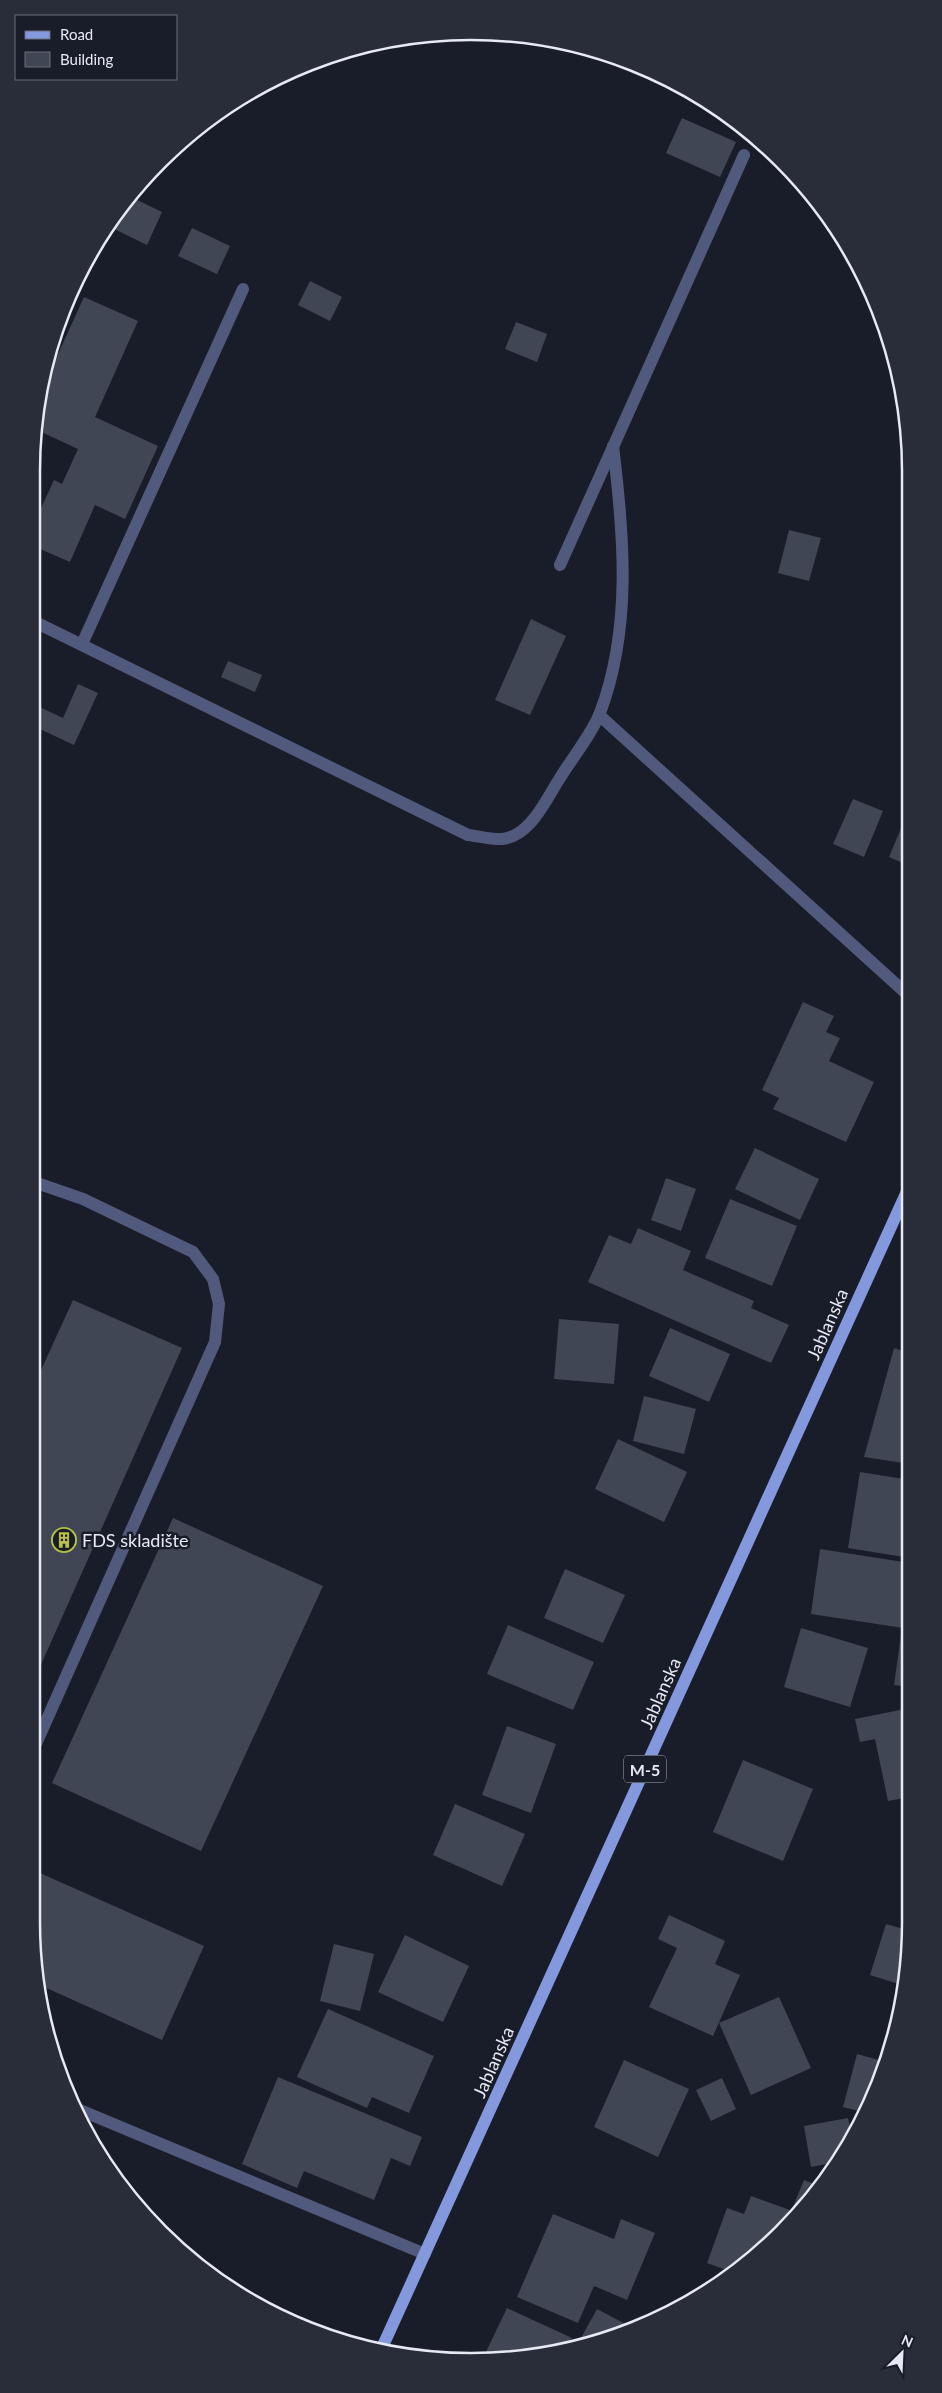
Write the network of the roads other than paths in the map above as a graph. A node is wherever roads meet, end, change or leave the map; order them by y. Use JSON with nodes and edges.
{"nodes":[{"id":1,"x":744,"y":155,"type":"dead end"},
{"id":2,"x":243,"y":289,"type":"dead end"},
{"id":3,"x":613,"y":446,"type":"junction"},
{"id":4,"x":560,"y":565,"type":"dead end"},
{"id":5,"x":40,"y":624,"type":"edge"},
{"id":6,"x":82,"y":644,"type":"junction"},
{"id":7,"x":599,"y":715,"type":"junction"},
{"id":8,"x":902,"y":990,"type":"edge"},
{"id":9,"x":40,"y":1184,"type":"edge"},
{"id":10,"x":902,"y":1202,"type":"edge"},
{"id":11,"x":40,"y":1735,"type":"edge"},
{"id":12,"x":83,"y":2111,"type":"edge"},
{"id":13,"x":425,"y":2254,"type":"junction"},
{"id":14,"x":384,"y":2344,"type":"edge"}],
"edges":[{"from":1,"to":3,"type":"lane"},
{"from":2,"to":6,"type":"lane"},
{"from":3,"to":4,"type":"lane"},
{"from":3,"to":7,"type":"lane"},
{"from":5,"to":6,"type":"lane"},
{"from":6,"to":7,"type":"lane"},
{"from":7,"to":8,"type":"lane"},
{"from":9,"to":11,"type":"lane"},
{"from":10,"to":13,"type":"main road","name":"Jablanska","number":"M-5"},
{"from":12,"to":13,"type":"lane"},
{"from":13,"to":14,"type":"main road","name":"Jablanska","number":"M-5"}]}
